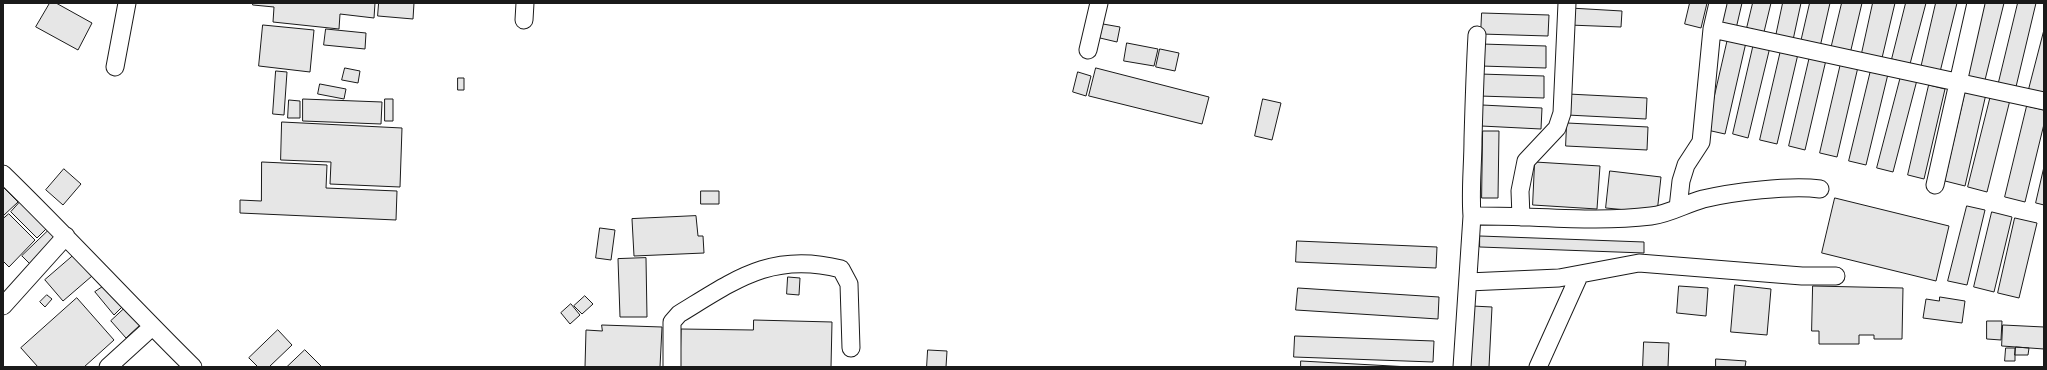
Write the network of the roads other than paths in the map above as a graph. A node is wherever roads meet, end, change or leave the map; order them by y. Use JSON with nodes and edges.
{"nodes":[{"id":1,"x":127,"y":3,"type":"edge"},
{"id":2,"x":1099,"y":3,"type":"edge"},
{"id":3,"x":1566,"y":3,"type":"edge"},
{"id":4,"x":1718,"y":3,"type":"edge"},
{"id":5,"x":1976,"y":3,"type":"edge"},
{"id":6,"x":1712,"y":29,"type":"junction"},
{"id":7,"x":1477,"y":35,"type":"dead end"},
{"id":8,"x":1088,"y":50,"type":"dead end"},
{"id":9,"x":115,"y":67,"type":"dead end"},
{"id":10,"x":1959,"y":82,"type":"junction"},
{"id":11,"x":2044,"y":101,"type":"edge"},
{"id":12,"x":3,"y":174,"type":"edge"},
{"id":13,"x":1935,"y":185,"type":"dead end"},
{"id":14,"x":1820,"y":189,"type":"dead end"},
{"id":15,"x":1678,"y":208,"type":"junction"},
{"id":16,"x":1472,"y":216,"type":"junction"},
{"id":17,"x":1522,"y":217,"type":"junction"},
{"id":18,"x":66,"y":236,"type":"junction"},
{"id":19,"x":1579,"y":276,"type":"junction"},
{"id":20,"x":1836,"y":276,"type":"dead end"},
{"id":21,"x":1468,"y":282,"type":"junction"},
{"id":22,"x":3,"y":306,"type":"edge"},
{"id":23,"x":152,"y":327,"type":"junction"},
{"id":24,"x":851,"y":348,"type":"dead end"},
{"id":25,"x":108,"y":367,"type":"edge"},
{"id":26,"x":193,"y":367,"type":"edge"},
{"id":27,"x":672,"y":367,"type":"edge"},
{"id":28,"x":1462,"y":367,"type":"edge"},
{"id":29,"x":1538,"y":367,"type":"edge"}],
"edges":[{"from":1,"to":9,"type":"street"},
{"from":2,"to":8,"type":"street"},
{"from":3,"to":17,"type":"street"},
{"from":4,"to":6,"type":"street"},
{"from":5,"to":10,"type":"street"},
{"from":6,"to":10,"type":"street"},
{"from":6,"to":15,"type":"street"},
{"from":7,"to":16,"type":"street"},
{"from":10,"to":11,"type":"street"},
{"from":10,"to":13,"type":"street"},
{"from":12,"to":18,"type":"street"},
{"from":14,"to":15,"type":"street"},
{"from":15,"to":17,"type":"street"},
{"from":16,"to":17,"type":"street"},
{"from":16,"to":21,"type":"street"},
{"from":18,"to":22,"type":"street"},
{"from":18,"to":23,"type":"street"},
{"from":19,"to":20,"type":"street"},
{"from":19,"to":21,"type":"street"},
{"from":19,"to":29,"type":"street"},
{"from":21,"to":28,"type":"street"},
{"from":23,"to":25,"type":"street"},
{"from":23,"to":26,"type":"street"},
{"from":24,"to":27,"type":"street"}]}
